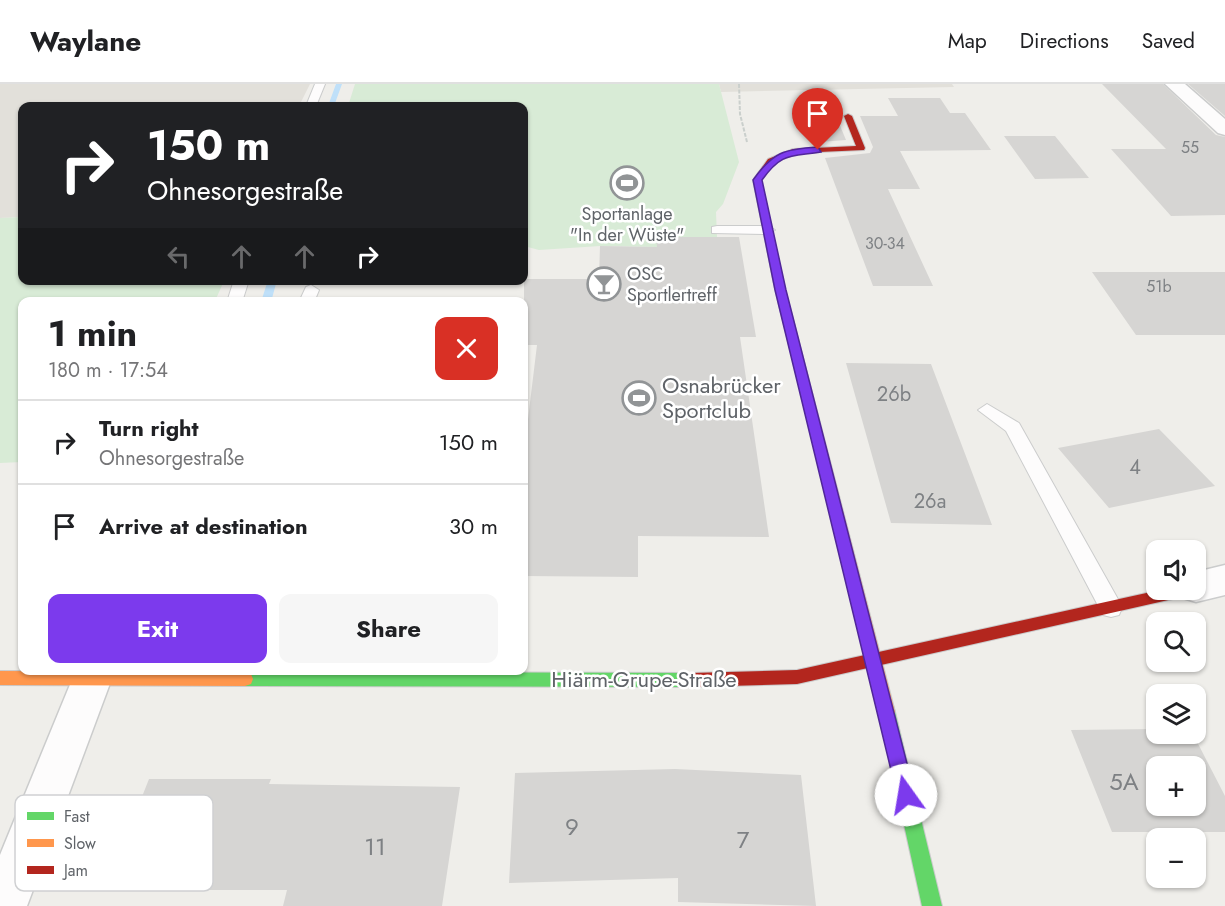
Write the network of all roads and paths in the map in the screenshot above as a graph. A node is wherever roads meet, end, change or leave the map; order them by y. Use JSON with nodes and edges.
{"nodes":[{"id":1,"x":320,"y":84,"type":"edge"},
{"id":2,"x":739,"y":84,"type":"edge"},
{"id":3,"x":1173,"y":84,"type":"edge"},
{"id":4,"x":313,"y":102,"type":"edge"},
{"id":5,"x":848,"y":116,"type":"dead end"},
{"id":6,"x":1225,"y":129,"type":"edge"},
{"id":7,"x":757,"y":180,"type":"junction"},
{"id":8,"x":717,"y":230,"type":"dead end"},
{"id":9,"x":768,"y":230,"type":"junction"},
{"id":10,"x":987,"y":410,"type":"dead end"},
{"id":11,"x":1225,"y":580,"type":"edge"},
{"id":12,"x":1206,"y":585,"type":"edge"},
{"id":13,"x":1146,"y":600,"type":"edge"},
{"id":14,"x":1111,"y":608,"type":"junction"},
{"id":15,"x":874,"y":661,"type":"junction"},
{"id":16,"x":70,"y":675,"type":"edge"},
{"id":17,"x":93,"y":675,"type":"edge"},
{"id":18,"x":199,"y":675,"type":"edge"},
{"id":19,"x":0,"y":678,"type":"edge"},
{"id":20,"x":46,"y":795,"type":"edge"},
{"id":21,"x":15,"y":875,"type":"edge"},
{"id":22,"x":3,"y":906,"type":"edge"},
{"id":23,"x":932,"y":906,"type":"edge"}],
"edges":[{"from":1,"to":4,"type":"lane"},
{"from":2,"to":7,"type":"path"},
{"from":3,"to":6,"type":"street"},
{"from":5,"to":7,"type":"street"},
{"from":7,"to":9,"type":"street"},
{"from":8,"to":9,"type":"lane"},
{"from":9,"to":15,"type":"street"},
{"from":10,"to":14,"type":"lane"},
{"from":11,"to":12,"type":"street"},
{"from":13,"to":14,"type":"street","name":"Hiärm-Grupe-Straße"},
{"from":14,"to":15,"type":"street","name":"Hiärm-Grupe-Straße"},
{"from":15,"to":18,"type":"street","name":"Hiärm-Grupe-Straße"},
{"from":15,"to":23,"type":"street"},
{"from":16,"to":19,"type":"street","name":"Hiärm-Grupe-Straße"},
{"from":17,"to":20,"type":"street"},
{"from":21,"to":22,"type":"street"}]}
